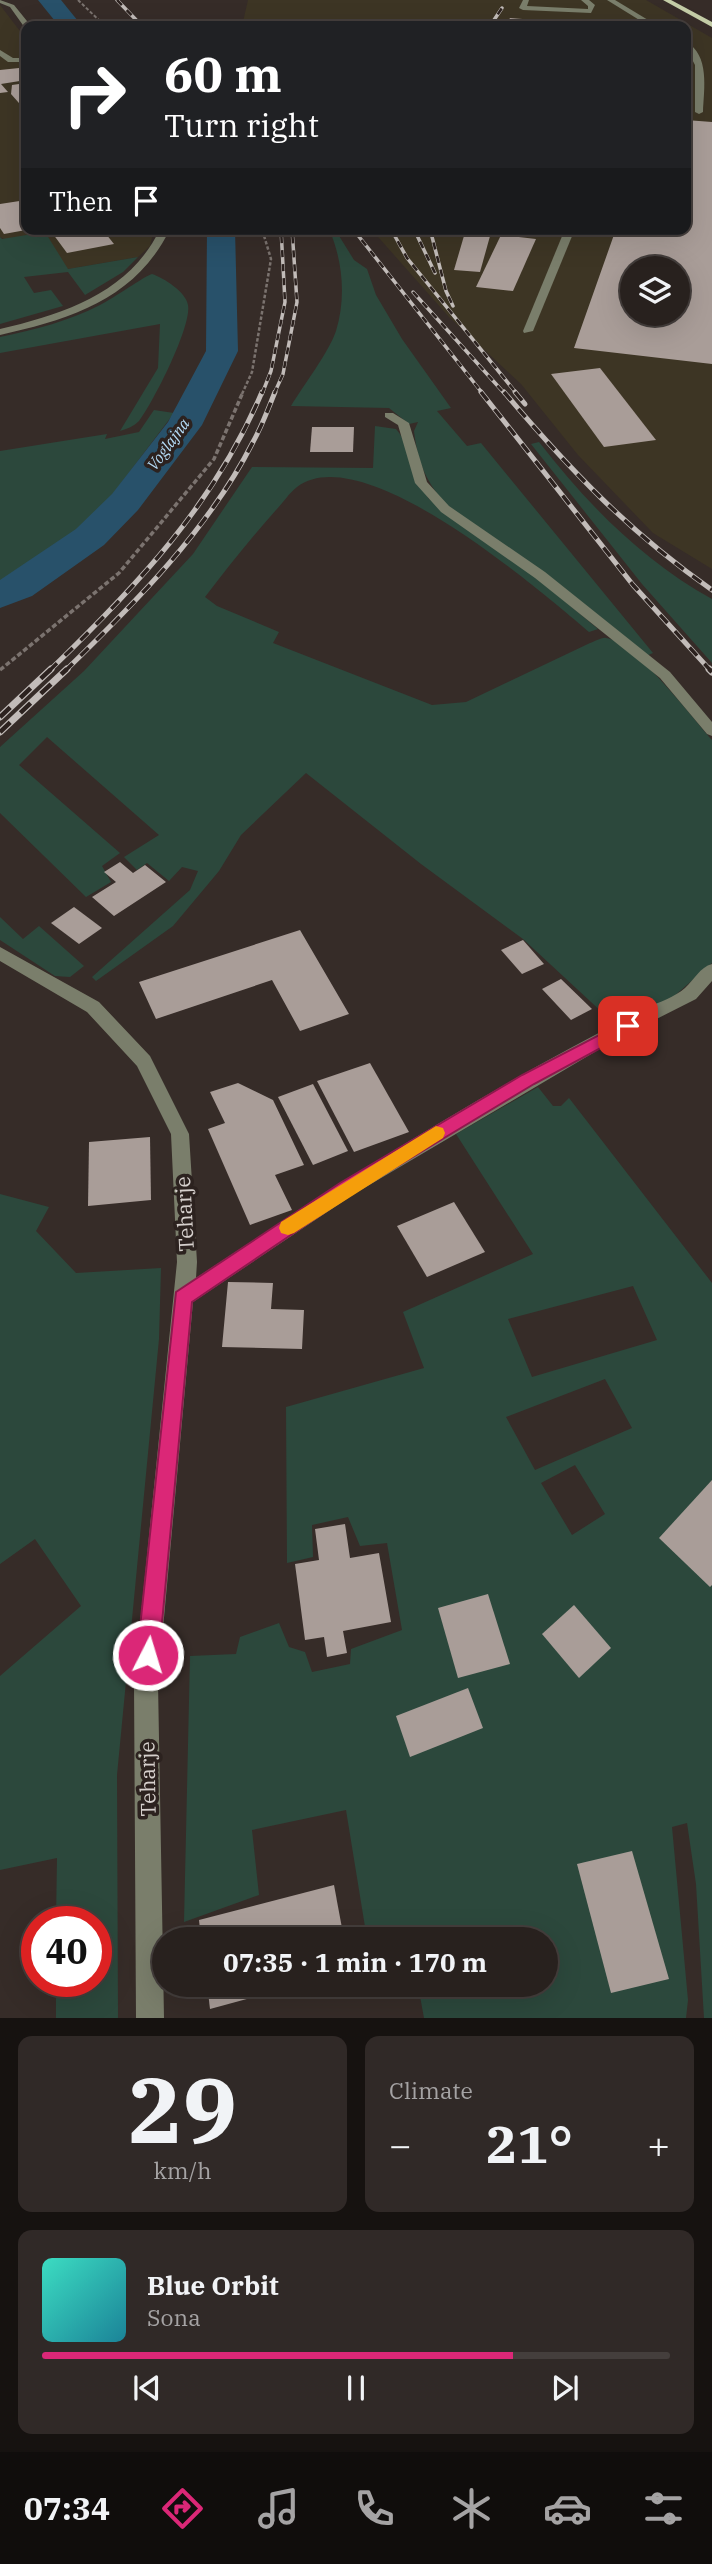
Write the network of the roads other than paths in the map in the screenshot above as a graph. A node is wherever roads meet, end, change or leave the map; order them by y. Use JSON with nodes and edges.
{"nodes":[{"id":1,"x":526,"y":0,"type":"edge"},
{"id":2,"x":584,"y":0,"type":"edge"},
{"id":3,"x":610,"y":0,"type":"edge"},
{"id":4,"x":666,"y":0,"type":"edge"},
{"id":5,"x":0,"y":1,"type":"edge"},
{"id":6,"x":24,"y":21,"type":"edge"},
{"id":7,"x":646,"y":21,"type":"edge"},
{"id":8,"x":712,"y":25,"type":"edge"},
{"id":9,"x":691,"y":47,"type":"edge"},
{"id":10,"x":691,"y":49,"type":"edge"},
{"id":11,"x":0,"y":52,"type":"edge"},
{"id":12,"x":702,"y":54,"type":"dead end"},
{"id":13,"x":21,"y":60,"type":"edge"},
{"id":14,"x":699,"y":112,"type":"dead end"},
{"id":15,"x":163,"y":235,"type":"edge"},
{"id":16,"x":568,"y":235,"type":"edge"},
{"id":17,"x":528,"y":331,"type":"dead end"},
{"id":18,"x":0,"y":332,"type":"edge"},
{"id":19,"x":389,"y":415,"type":"dead end"},
{"id":20,"x":712,"y":731,"type":"edge"},
{"id":21,"x":0,"y":953,"type":"edge"},
{"id":22,"x":712,"y":970,"type":"edge"},
{"id":23,"x":183,"y":1298,"type":"junction"},
{"id":24,"x":150,"y":2018,"type":"edge"}],
"edges":[{"from":1,"to":2,"type":"street"},
{"from":3,"to":7,"type":"street"},
{"from":4,"to":8,"type":"main road"},
{"from":5,"to":6,"type":"street"},
{"from":9,"to":12,"type":"street"},
{"from":10,"to":14,"type":"street"},
{"from":11,"to":13,"type":"street"},
{"from":15,"to":18,"type":"street"},
{"from":16,"to":17,"type":"street"},
{"from":19,"to":20,"type":"street"},
{"from":21,"to":23,"type":"street","name":"Teharje"},
{"from":22,"to":23,"type":"street"},
{"from":23,"to":24,"type":"street","name":"Teharje"}]}
